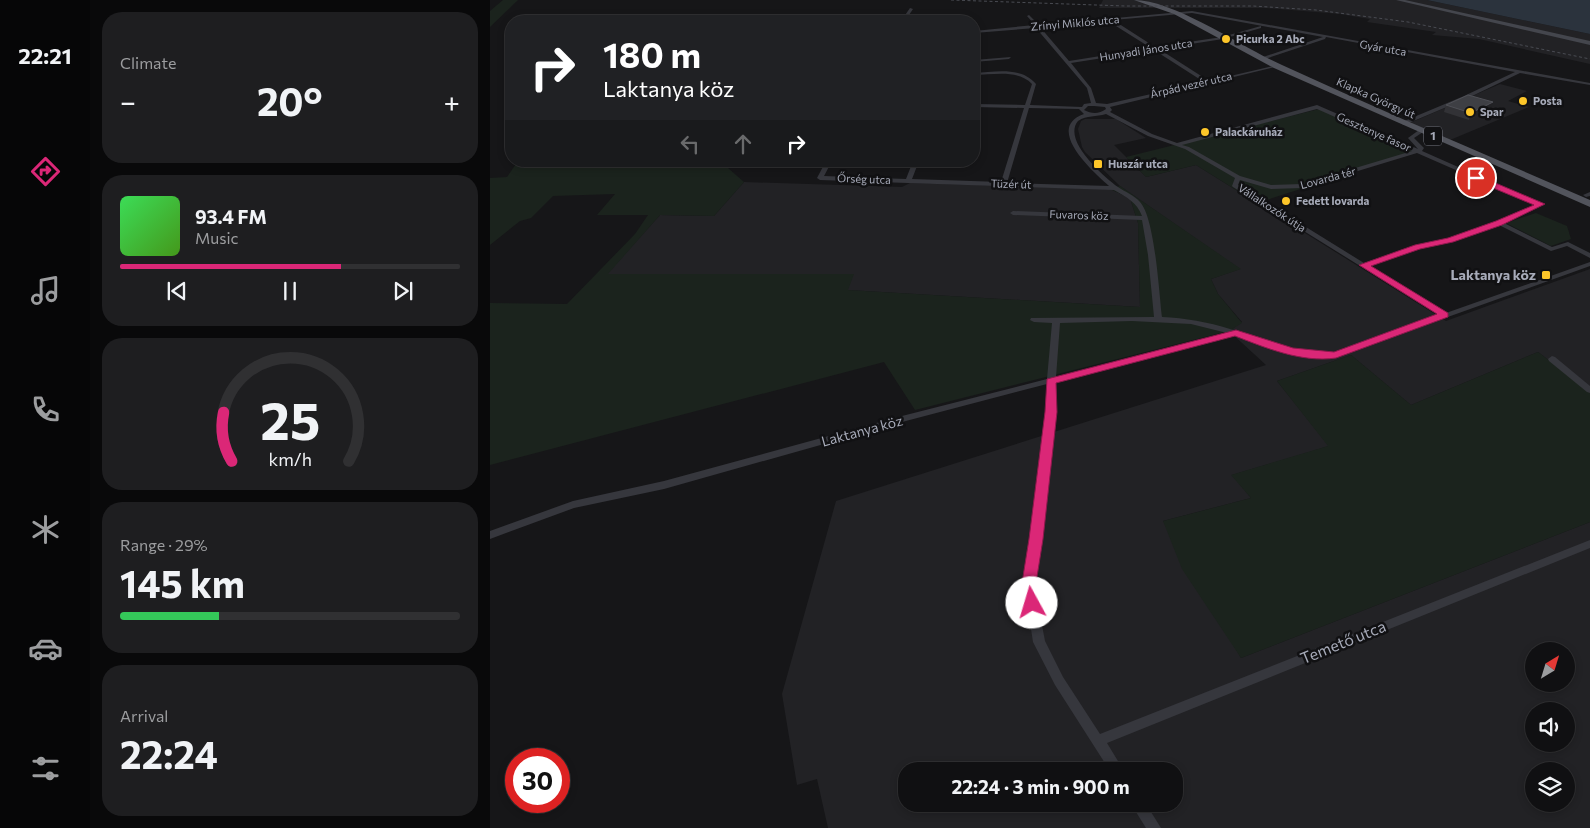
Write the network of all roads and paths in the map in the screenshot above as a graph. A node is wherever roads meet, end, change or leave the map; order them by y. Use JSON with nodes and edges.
{"nodes":[{"id":1,"x":1137,"y":0,"type":"edge"},
{"id":2,"x":1398,"y":0,"type":"edge"},
{"id":3,"x":911,"y":9,"type":"dead end"},
{"id":4,"x":1176,"y":13,"type":"junction"},
{"id":5,"x":908,"y":15,"type":"edge"},
{"id":6,"x":1028,"y":16,"type":"dead end"},
{"id":7,"x":1109,"y":20,"type":"junction"},
{"id":8,"x":1262,"y":26,"type":"junction"},
{"id":9,"x":1040,"y":27,"type":"junction"},
{"id":10,"x":980,"y":32,"type":"edge"},
{"id":11,"x":1224,"y":38,"type":"junction"},
{"id":12,"x":1326,"y":38,"type":"junction"},
{"id":13,"x":1590,"y":43,"type":"edge"},
{"id":14,"x":1154,"y":49,"type":"junction"},
{"id":15,"x":1009,"y":58,"type":"dead end"},
{"id":16,"x":1262,"y":59,"type":"junction"},
{"id":17,"x":980,"y":61,"type":"edge"},
{"id":18,"x":1068,"y":62,"type":"junction"},
{"id":19,"x":1277,"y":66,"type":"junction"},
{"id":20,"x":1519,"y":72,"type":"junction"},
{"id":21,"x":980,"y":74,"type":"edge"},
{"id":22,"x":1208,"y":82,"type":"junction"},
{"id":23,"x":1590,"y":84,"type":"edge"},
{"id":24,"x":1094,"y":104,"type":"junction"},
{"id":25,"x":980,"y":105,"type":"edge"},
{"id":26,"x":1026,"y":107,"type":"junction"},
{"id":27,"x":1081,"y":108,"type":"junction"},
{"id":28,"x":1107,"y":109,"type":"junction"},
{"id":29,"x":1089,"y":114,"type":"junction"},
{"id":30,"x":1404,"y":123,"type":"junction"},
{"id":31,"x":1421,"y":131,"type":"junction"},
{"id":32,"x":1178,"y":144,"type":"junction"},
{"id":33,"x":1418,"y":151,"type":"junction"},
{"id":34,"x":825,"y":167,"type":"edge"},
{"id":35,"x":914,"y":167,"type":"edge"},
{"id":36,"x":1238,"y":178,"type":"junction"},
{"id":37,"x":908,"y":181,"type":"junction"},
{"id":38,"x":1004,"y":183,"type":"junction"},
{"id":39,"x":1115,"y":188,"type":"junction"},
{"id":40,"x":1589,"y":198,"type":"edge"},
{"id":41,"x":1013,"y":213,"type":"dead end"},
{"id":42,"x":1145,"y":218,"type":"junction"},
{"id":43,"x":1499,"y":223,"type":"junction"},
{"id":44,"x":1590,"y":256,"type":"edge"},
{"id":45,"x":1590,"y":264,"type":"edge"},
{"id":46,"x":1364,"y":265,"type":"junction"},
{"id":47,"x":1444,"y":315,"type":"junction"},
{"id":48,"x":1034,"y":320,"type":"dead end"},
{"id":49,"x":1158,"y":320,"type":"junction"},
{"id":50,"x":1056,"y":321,"type":"junction"},
{"id":51,"x":1236,"y":333,"type":"junction"},
{"id":52,"x":1552,"y":360,"type":"dead end"},
{"id":53,"x":1051,"y":381,"type":"junction"},
{"id":54,"x":1590,"y":390,"type":"edge"},
{"id":55,"x":490,"y":535,"type":"edge"},
{"id":56,"x":1590,"y":544,"type":"edge"},
{"id":57,"x":1097,"y":741,"type":"junction"},
{"id":58,"x":1111,"y":762,"type":"edge"},
{"id":59,"x":1143,"y":812,"type":"edge"},
{"id":60,"x":1154,"y":828,"type":"edge"}],
"edges":[{"from":1,"to":4,"type":"main road","name":"Klapka György út","number":"1"},
{"from":2,"to":13,"type":"street"},
{"from":3,"to":5,"type":"street"},
{"from":4,"to":7,"type":"street","name":"Zrínyi Miklós utca"},
{"from":4,"to":8,"type":"street","name":"Gyár utca"},
{"from":4,"to":11,"type":"main road","name":"Klapka György út","number":"1"},
{"from":6,"to":9,"type":"street"},
{"from":7,"to":9,"type":"street","name":"Zrínyi Miklós utca"},
{"from":7,"to":14,"type":"street"},
{"from":8,"to":11,"type":"street","name":"Hunyadi János utca"},
{"from":8,"to":12,"type":"street","name":"Gyár utca"},
{"from":9,"to":10,"type":"street","name":"Zrínyi Miklós utca"},
{"from":9,"to":18,"type":"street"},
{"from":11,"to":14,"type":"street","name":"Hunyadi János utca"},
{"from":11,"to":16,"type":"main road","name":"Klapka György út","number":"1"},
{"from":12,"to":16,"type":"street"},
{"from":12,"to":20,"type":"street","name":"Gyár utca"},
{"from":14,"to":18,"type":"street","name":"Hunyadi János utca"},
{"from":14,"to":22,"type":"street"},
{"from":15,"to":17,"type":"street"},
{"from":16,"to":19,"type":"main road","name":"Klapka György út","number":"1"},
{"from":18,"to":24,"type":"street"},
{"from":19,"to":22,"type":"street","name":"Árpád vezér utca"},
{"from":19,"to":30,"type":"main road","name":"Klapka György út","number":"1"},
{"from":20,"to":23,"type":"street","name":"Gyár utca"},
{"from":20,"to":30,"type":"street"},
{"from":21,"to":26,"type":"street"},
{"from":22,"to":28,"type":"street","name":"Árpád vezér utca"},
{"from":24,"to":27,"type":"street"},
{"from":24,"to":28,"type":"street"},
{"from":25,"to":26,"type":"street"},
{"from":26,"to":27,"type":"street"},
{"from":26,"to":38,"type":"street"},
{"from":27,"to":29,"type":"street"},
{"from":28,"to":29,"type":"street","name":"Árpád vezér utca"},
{"from":28,"to":32,"type":"street","name":"Vállalkozók útja"},
{"from":29,"to":39,"type":"street"},
{"from":30,"to":31,"type":"main road","name":"Klapka György út","number":"1"},
{"from":31,"to":33,"type":"street"},
{"from":31,"to":40,"type":"main road","name":"Klapka György út","number":"1"},
{"from":32,"to":33,"type":"street","name":"Gesztenye fasor"},
{"from":32,"to":36,"type":"street","name":"Vállalkozók útja"},
{"from":33,"to":36,"type":"street","name":"Lovarda tér"},
{"from":33,"to":43,"type":"street","name":"Gesztenye fasor"},
{"from":34,"to":37,"type":"street","name":"Őrség utca"},
{"from":35,"to":37,"type":"street"},
{"from":36,"to":46,"type":"street","name":"Vállalkozók útja"},
{"from":37,"to":38,"type":"street","name":"Tüzér út"},
{"from":38,"to":39,"type":"street","name":"Tüzér út"},
{"from":39,"to":42,"type":"street"},
{"from":41,"to":42,"type":"street","name":"Fuvaros köz"},
{"from":42,"to":49,"type":"street"},
{"from":43,"to":44,"type":"street"},
{"from":43,"to":46,"type":"street"},
{"from":45,"to":47,"type":"street"},
{"from":46,"to":47,"type":"street","name":"Vállalkozók útja"},
{"from":47,"to":51,"type":"street"},
{"from":48,"to":50,"type":"street"},
{"from":49,"to":50,"type":"street"},
{"from":49,"to":51,"type":"street"},
{"from":50,"to":53,"type":"street"},
{"from":51,"to":53,"type":"street","name":"Laktanya köz"},
{"from":52,"to":54,"type":"street"},
{"from":53,"to":55,"type":"street","name":"Laktanya köz"},
{"from":53,"to":57,"type":"street"},
{"from":56,"to":57,"type":"street","name":"Temető utca"},
{"from":57,"to":58,"type":"street"},
{"from":59,"to":60,"type":"street"}]}
